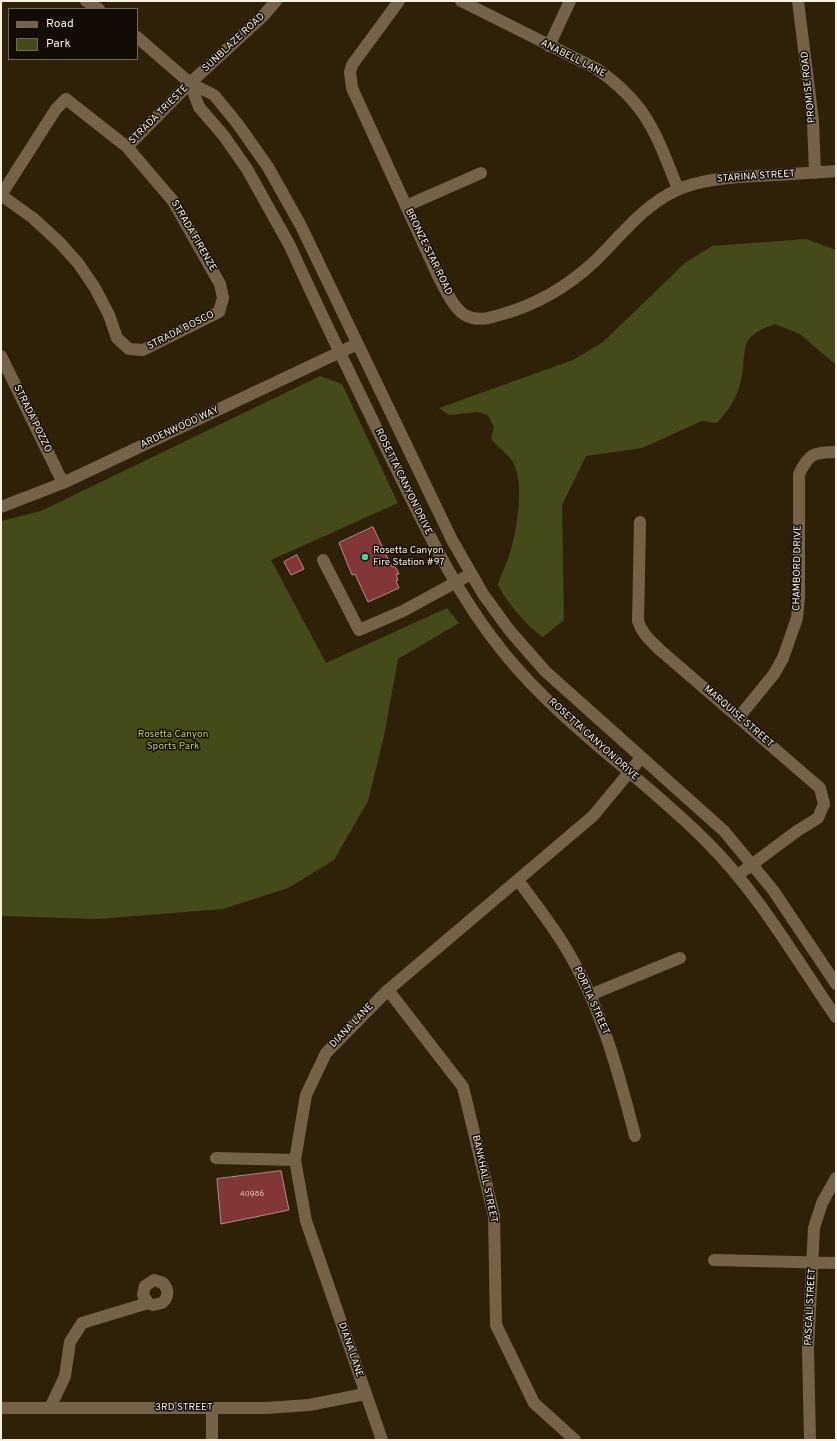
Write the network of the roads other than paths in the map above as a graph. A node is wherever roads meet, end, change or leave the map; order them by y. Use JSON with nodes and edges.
{"nodes":[{"id":1,"x":86,"y":1,"type":"edge"},
{"id":2,"x":276,"y":1,"type":"edge"},
{"id":3,"x":399,"y":1,"type":"edge"},
{"id":4,"x":461,"y":1,"type":"edge"},
{"id":5,"x":570,"y":1,"type":"edge"},
{"id":6,"x":798,"y":1,"type":"edge"},
{"id":7,"x":97,"y":8,"type":"edge"},
{"id":8,"x":138,"y":38,"type":"edge"},
{"id":9,"x":549,"y":46,"type":"junction"},
{"id":10,"x":190,"y":83,"type":"junction"},
{"id":11,"x":127,"y":147,"type":"junction"},
{"id":12,"x":836,"y":170,"type":"edge"},
{"id":13,"x":815,"y":172,"type":"junction"},
{"id":14,"x":481,"y":174,"type":"dead end"},
{"id":15,"x":678,"y":189,"type":"junction"},
{"id":16,"x":1,"y":195,"type":"edge"},
{"id":17,"x":406,"y":206,"type":"junction"},
{"id":18,"x":223,"y":298,"type":"joint"},
{"id":19,"x":357,"y":344,"type":"junction"},
{"id":20,"x":340,"y":352,"type":"junction"},
{"id":21,"x":1,"y":356,"type":"edge"},
{"id":22,"x":836,"y":452,"type":"edge"},
{"id":23,"x":64,"y":483,"type":"junction"},
{"id":24,"x":1,"y":507,"type":"edge"},
{"id":25,"x":640,"y":522,"type":"dead end"},
{"id":26,"x":322,"y":560,"type":"dead end"},
{"id":27,"x":471,"y":574,"type":"junction"},
{"id":28,"x":455,"y":584,"type":"junction"},
{"id":29,"x":739,"y":717,"type":"junction"},
{"id":30,"x":641,"y":758,"type":"junction"},
{"id":31,"x":629,"y":772,"type":"junction"},
{"id":32,"x":752,"y":864,"type":"junction"},
{"id":33,"x":738,"y":875,"type":"junction"},
{"id":34,"x":518,"y":880,"type":"junction"},
{"id":35,"x":680,"y":958,"type":"dead end"},
{"id":36,"x":836,"y":984,"type":"edge"},
{"id":37,"x":388,"y":990,"type":"junction"},
{"id":38,"x":590,"y":995,"type":"junction"},
{"id":39,"x":836,"y":1017,"type":"edge"},
{"id":40,"x":635,"y":1136,"type":"dead end"},
{"id":41,"x":216,"y":1158,"type":"dead end"},
{"id":42,"x":295,"y":1160,"type":"junction"},
{"id":43,"x":836,"y":1178,"type":"edge"},
{"id":44,"x":714,"y":1260,"type":"dead end"},
{"id":45,"x":813,"y":1262,"type":"junction"},
{"id":46,"x":836,"y":1263,"type":"edge"},
{"id":47,"x":148,"y":1303,"type":"dead end"},
{"id":48,"x":365,"y":1394,"type":"junction"},
{"id":49,"x":1,"y":1408,"type":"edge"},
{"id":50,"x":50,"y":1408,"type":"junction"},
{"id":51,"x":212,"y":1408,"type":"junction"},
{"id":52,"x":212,"y":1440,"type":"edge"},
{"id":53,"x":382,"y":1440,"type":"edge"},
{"id":54,"x":575,"y":1440,"type":"edge"},
{"id":55,"x":810,"y":1440,"type":"edge"}],
"edges":[{"from":1,"to":7,"type":"street"},
{"from":2,"to":10,"type":"street","name":"SUNBLAZE ROAD"},
{"from":3,"to":17,"type":"street","name":"BRONZE STAR ROAD"},
{"from":4,"to":9,"type":"street","name":"ANABELL LANE"},
{"from":5,"to":9,"type":"street"},
{"from":6,"to":13,"type":"street","name":"PROMISE ROAD"},
{"from":8,"to":10,"type":"street","name":"ROSETTA CANYON DRIVE"},
{"from":9,"to":15,"type":"street","name":"ANABELL LANE"},
{"from":10,"to":11,"type":"street","name":"STRADA TRIESTE"},
{"from":10,"to":19,"type":"street","name":"ROSETTA CANYON DRIVE"},
{"from":10,"to":20,"type":"street","name":"ROSETTA CANYON DRIVE"},
{"from":11,"to":16,"type":"street","name":"STRADA FIRENZE"},
{"from":11,"to":18,"type":"street","name":"STRADA FIRENZE"},
{"from":12,"to":13,"type":"street","name":"STARINA STREET"},
{"from":13,"to":15,"type":"street","name":"STARINA STREET"},
{"from":14,"to":17,"type":"street"},
{"from":15,"to":17,"type":"street","name":"BRONZE STAR ROAD"},
{"from":16,"to":18,"type":"street","name":"STRADA BOSCO"},
{"from":19,"to":20,"type":"street","name":"ARDENWOOD WAY"},
{"from":19,"to":27,"type":"street","name":"ROSETTA CANYON DRIVE"},
{"from":20,"to":23,"type":"street","name":"ARDENWOOD WAY"},
{"from":20,"to":28,"type":"street","name":"ROSETTA CANYON DRIVE"},
{"from":21,"to":23,"type":"street","name":"STRADA POZZO"},
{"from":22,"to":29,"type":"street","name":"CHAMBORD DRIVE"},
{"from":23,"to":24,"type":"street","name":"ARDENWOOD WAY"},
{"from":25,"to":29,"type":"street","name":"MARQUISE STREET"},
{"from":26,"to":28,"type":"street"},
{"from":27,"to":28,"type":"street"},
{"from":27,"to":30,"type":"street","name":"ROSETTA CANYON DRIVE"},
{"from":28,"to":31,"type":"street","name":"ROSETTA CANYON DRIVE"},
{"from":29,"to":32,"type":"street","name":"MARQUISE STREET"},
{"from":30,"to":31,"type":"street","name":"DIANA LANE"},
{"from":30,"to":32,"type":"street","name":"ROSETTA CANYON DRIVE"},
{"from":31,"to":33,"type":"street","name":"ROSETTA CANYON DRIVE"},
{"from":31,"to":34,"type":"street","name":"DIANA LANE"},
{"from":32,"to":33,"type":"street","name":"MARQUISE STREET"},
{"from":32,"to":36,"type":"street","name":"ROSETTA CANYON DRIVE"},
{"from":33,"to":39,"type":"street","name":"ROSETTA CANYON DRIVE"},
{"from":34,"to":37,"type":"street","name":"DIANA LANE"},
{"from":34,"to":38,"type":"street","name":"PORTIA STREET"},
{"from":35,"to":38,"type":"street"},
{"from":37,"to":42,"type":"street","name":"DIANA LANE"},
{"from":37,"to":54,"type":"street","name":"BANKHALL STREET"},
{"from":38,"to":40,"type":"street","name":"PORTIA STREET"},
{"from":41,"to":42,"type":"street"},
{"from":42,"to":48,"type":"street","name":"DIANA LANE"},
{"from":43,"to":45,"type":"street","name":"PASCALI STREET"},
{"from":44,"to":45,"type":"street"},
{"from":45,"to":46,"type":"street"},
{"from":45,"to":55,"type":"street","name":"PASCALI STREET"},
{"from":47,"to":50,"type":"street"},
{"from":48,"to":51,"type":"street","name":"3RD STREET"},
{"from":48,"to":53,"type":"street","name":"DIANA LANE"},
{"from":49,"to":50,"type":"street","name":"3RD STREET"},
{"from":50,"to":51,"type":"street","name":"3RD STREET"},
{"from":51,"to":52,"type":"street"}]}
